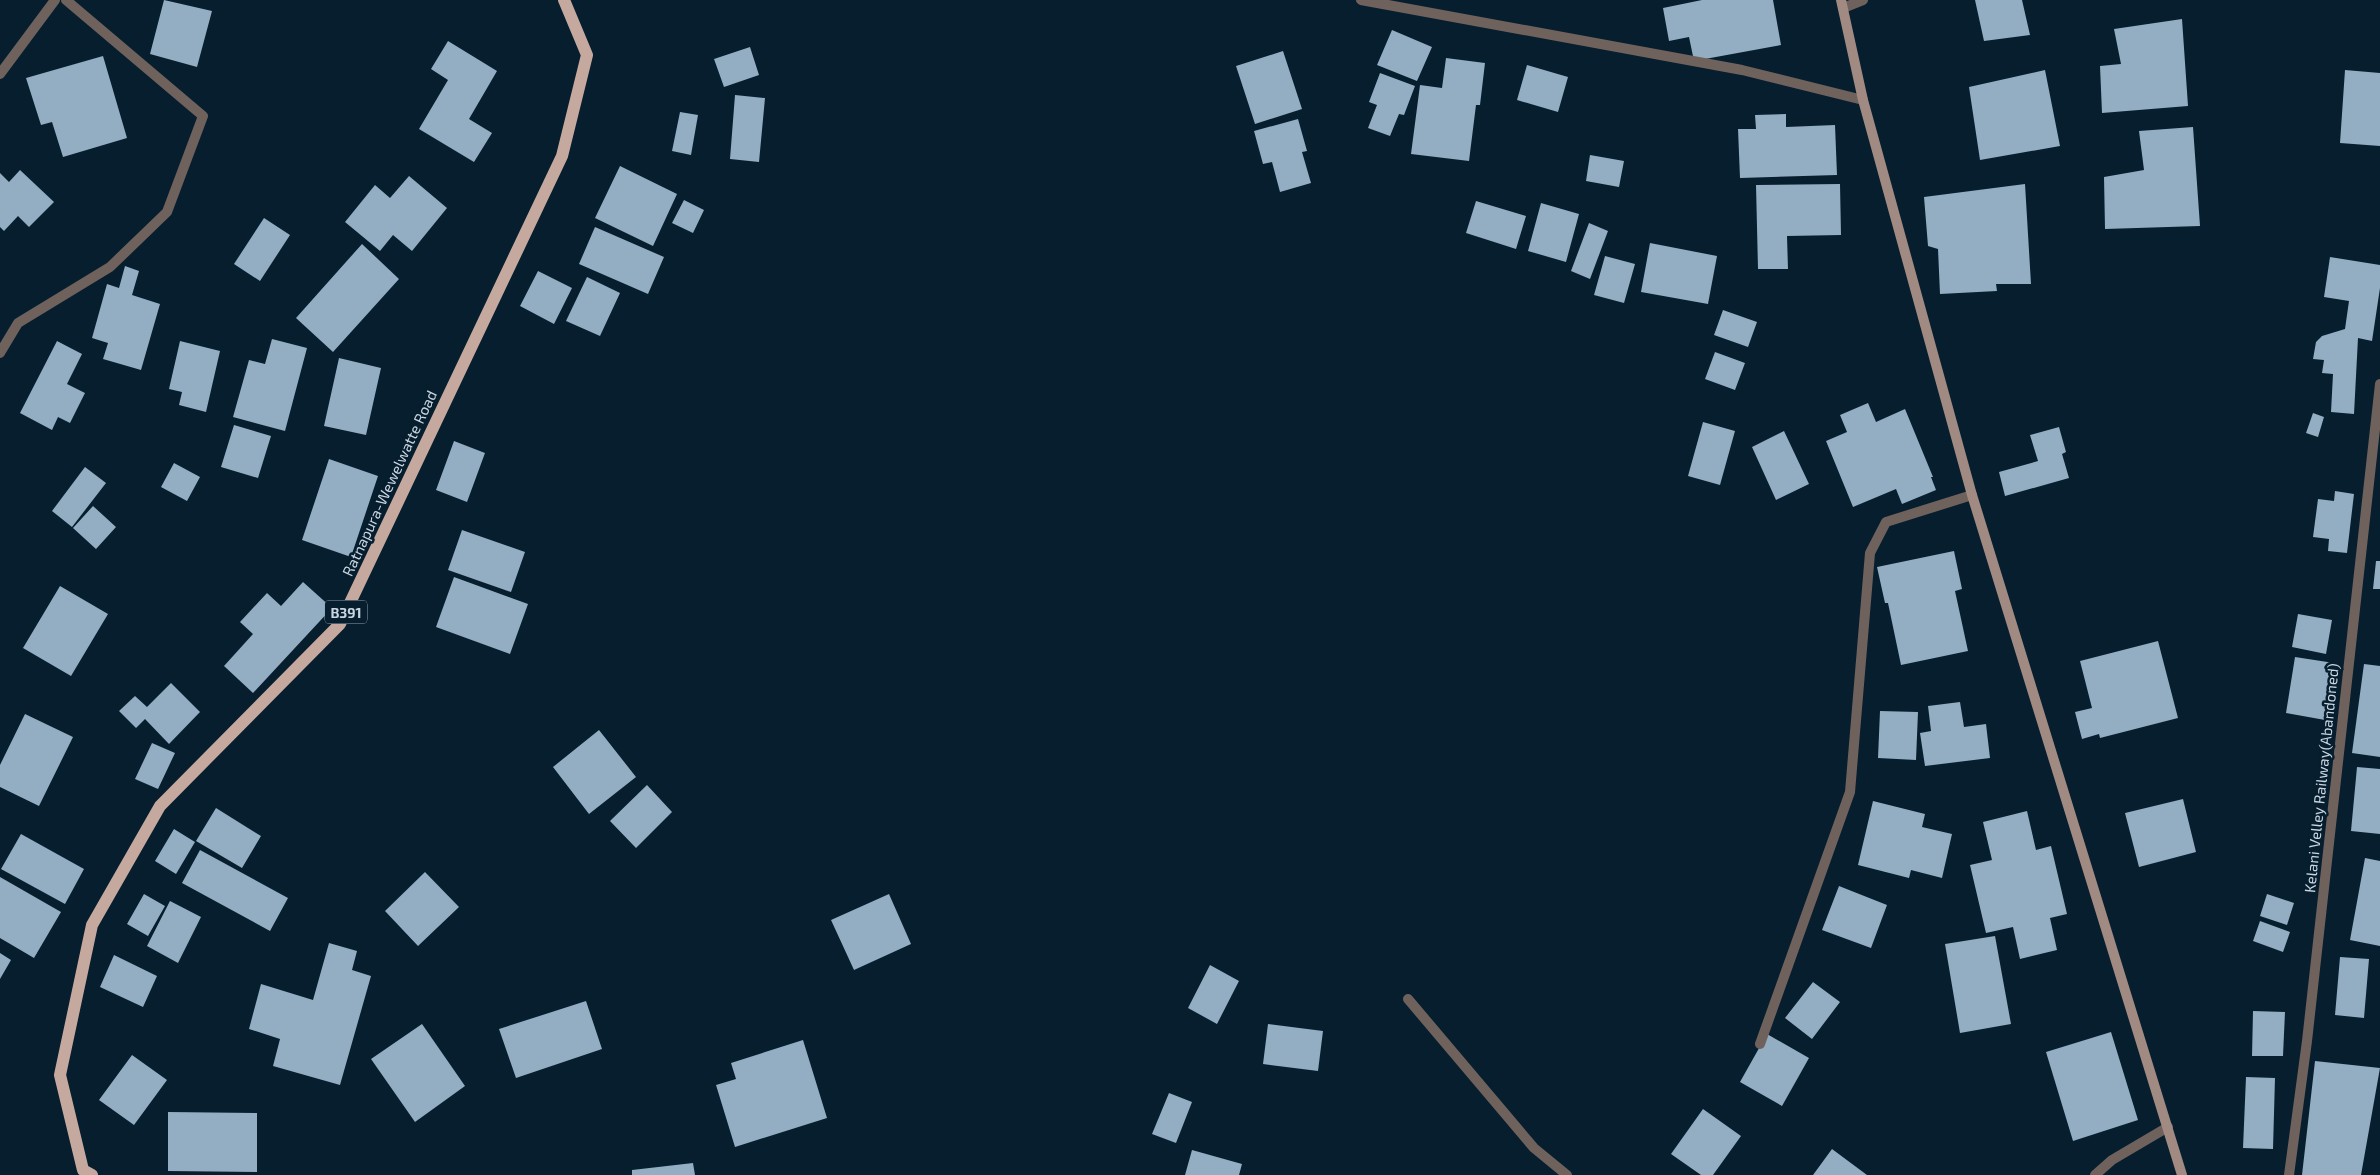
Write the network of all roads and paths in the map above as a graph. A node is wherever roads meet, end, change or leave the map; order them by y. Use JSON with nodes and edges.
{"nodes":[{"id":1,"x":55,"y":0,"type":"edge"},
{"id":2,"x":66,"y":0,"type":"edge"},
{"id":3,"x":564,"y":0,"type":"edge"},
{"id":4,"x":1361,"y":0,"type":"edge"},
{"id":5,"x":1863,"y":0,"type":"edge"},
{"id":6,"x":1842,"y":4,"type":"edge"},
{"id":7,"x":0,"y":74,"type":"edge"},
{"id":8,"x":1863,"y":100,"type":"junction"},
{"id":9,"x":0,"y":353,"type":"edge"},
{"id":10,"x":2380,"y":384,"type":"edge"},
{"id":11,"x":1972,"y":495,"type":"junction"},
{"id":12,"x":1408,"y":999,"type":"dead end"},
{"id":13,"x":1760,"y":1044,"type":"dead end"},
{"id":14,"x":2168,"y":1127,"type":"junction"},
{"id":15,"x":92,"y":1175,"type":"edge"},
{"id":16,"x":1567,"y":1175,"type":"edge"},
{"id":17,"x":2096,"y":1175,"type":"edge"},
{"id":18,"x":2182,"y":1175,"type":"edge"},
{"id":19,"x":2289,"y":1175,"type":"edge"}],
"edges":[{"from":1,"to":7,"type":"street"},
{"from":2,"to":9,"type":"street"},
{"from":3,"to":15,"type":"main road","name":"Ratnapura-Wewelwatte Road","number":"B391"},
{"from":4,"to":8,"type":"street"},
{"from":5,"to":6,"type":"street"},
{"from":6,"to":8,"type":"street"},
{"from":8,"to":11,"type":"street"},
{"from":10,"to":19,"type":"street","name":"Kelani Velley Railway(Abandoned)"},
{"from":11,"to":13,"type":"street"},
{"from":11,"to":14,"type":"street"},
{"from":12,"to":16,"type":"street"},
{"from":14,"to":17,"type":"street"},
{"from":14,"to":18,"type":"street"}]}
